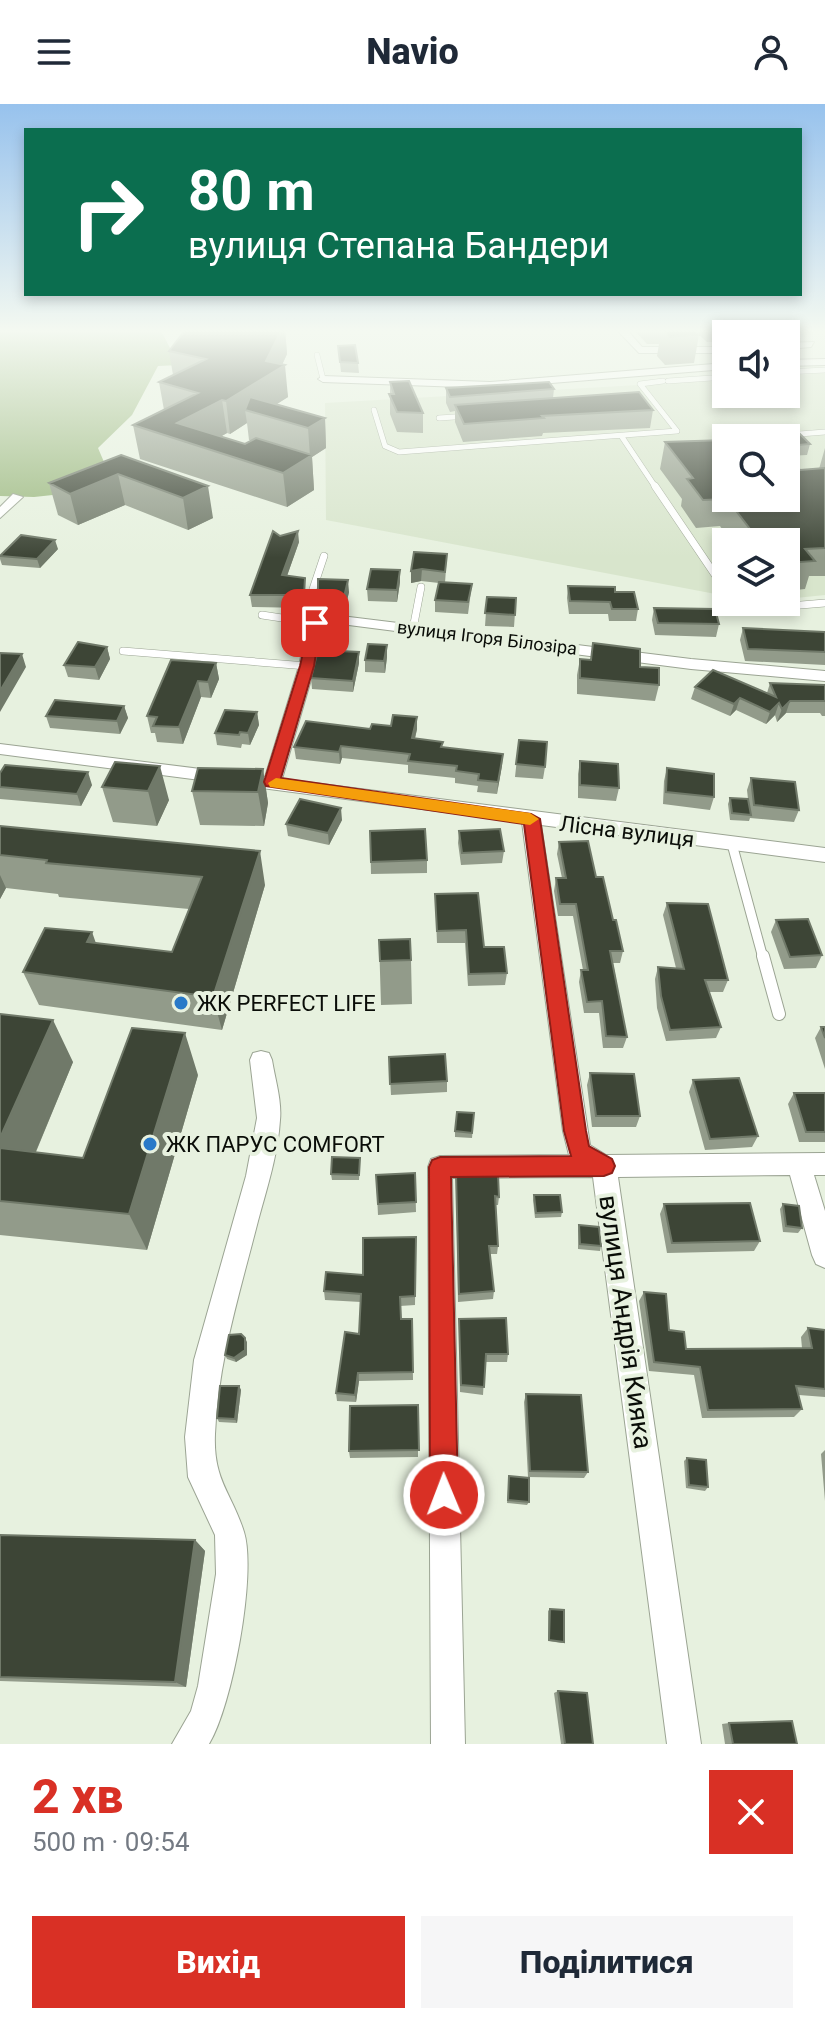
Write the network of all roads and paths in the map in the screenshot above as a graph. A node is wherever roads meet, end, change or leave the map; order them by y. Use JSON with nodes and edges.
{"nodes":[{"id":1,"x":657,"y":406,"type":"edge"},
{"id":2,"x":374,"y":410,"type":"dead end"},
{"id":3,"x":485,"y":414,"type":"edge"},
{"id":4,"x":439,"y":418,"type":"dead end"},
{"id":5,"x":822,"y":432,"type":"edge"},
{"id":6,"x":800,"y":434,"type":"edge"},
{"id":7,"x":622,"y":437,"type":"junction"},
{"id":8,"x":825,"y":438,"type":"edge"},
{"id":9,"x":17,"y":497,"type":"dead end"},
{"id":10,"x":0,"y":514,"type":"edge"},
{"id":11,"x":324,"y":556,"type":"dead end"},
{"id":12,"x":712,"y":570,"type":"edge"},
{"id":13,"x":421,"y":587,"type":"dead end"},
{"id":14,"x":825,"y":603,"type":"edge"},
{"id":15,"x":800,"y":605,"type":"edge"},
{"id":16,"x":262,"y":615,"type":"dead end"},
{"id":17,"x":315,"y":623,"type":"junction"},
{"id":18,"x":413,"y":629,"type":"junction"},
{"id":19,"x":123,"y":651,"type":"dead end"},
{"id":20,"x":307,"y":666,"type":"junction"},
{"id":21,"x":825,"y":676,"type":"edge"},
{"id":22,"x":0,"y":749,"type":"edge"},
{"id":23,"x":272,"y":782,"type":"junction"},
{"id":24,"x":531,"y":819,"type":"junction"},
{"id":25,"x":732,"y":844,"type":"junction"},
{"id":26,"x":825,"y":855,"type":"edge"},
{"id":27,"x":779,"y":1014,"type":"dead end"},
{"id":28,"x":261,"y":1060,"type":"dead end"},
{"id":29,"x":799,"y":1164,"type":"junction"},
{"id":30,"x":825,"y":1164,"type":"edge"},
{"id":31,"x":604,"y":1166,"type":"junction"},
{"id":32,"x":825,"y":1255,"type":"edge"},
{"id":33,"x":189,"y":1744,"type":"edge"},
{"id":34,"x":448,"y":1744,"type":"edge"},
{"id":35,"x":684,"y":1744,"type":"edge"}],
"edges":[{"from":1,"to":7,"type":"lane"},
{"from":2,"to":7,"type":"lane"},
{"from":3,"to":4,"type":"lane"},
{"from":5,"to":6,"type":"lane"},
{"from":5,"to":8,"type":"lane"},
{"from":7,"to":12,"type":"lane"},
{"from":9,"to":10,"type":"street"},
{"from":11,"to":17,"type":"lane"},
{"from":13,"to":18,"type":"lane"},
{"from":14,"to":15,"type":"lane"},
{"from":16,"to":17,"type":"lane"},
{"from":17,"to":18,"type":"street","name":"вулиця Ігоря Білозіра"},
{"from":17,"to":20,"type":"street"},
{"from":18,"to":21,"type":"street","name":"вулиця Ігоря Білозіра"},
{"from":19,"to":20,"type":"lane"},
{"from":20,"to":23,"type":"street"},
{"from":22,"to":23,"type":"street","name":"Лісна вулиця"},
{"from":23,"to":24,"type":"street","name":"Лісна вулиця"},
{"from":24,"to":25,"type":"street","name":"Лісна вулиця"},
{"from":24,"to":31,"type":"street","name":"вулиця Андрія Кияка"},
{"from":25,"to":26,"type":"street","name":"Лісна вулиця"},
{"from":25,"to":27,"type":"lane"},
{"from":28,"to":33,"type":"street"},
{"from":29,"to":30,"type":"street"},
{"from":29,"to":31,"type":"street"},
{"from":29,"to":32,"type":"street"},
{"from":31,"to":34,"type":"street"},
{"from":31,"to":35,"type":"street","name":"вулиця Андрія Кияка"}]}
